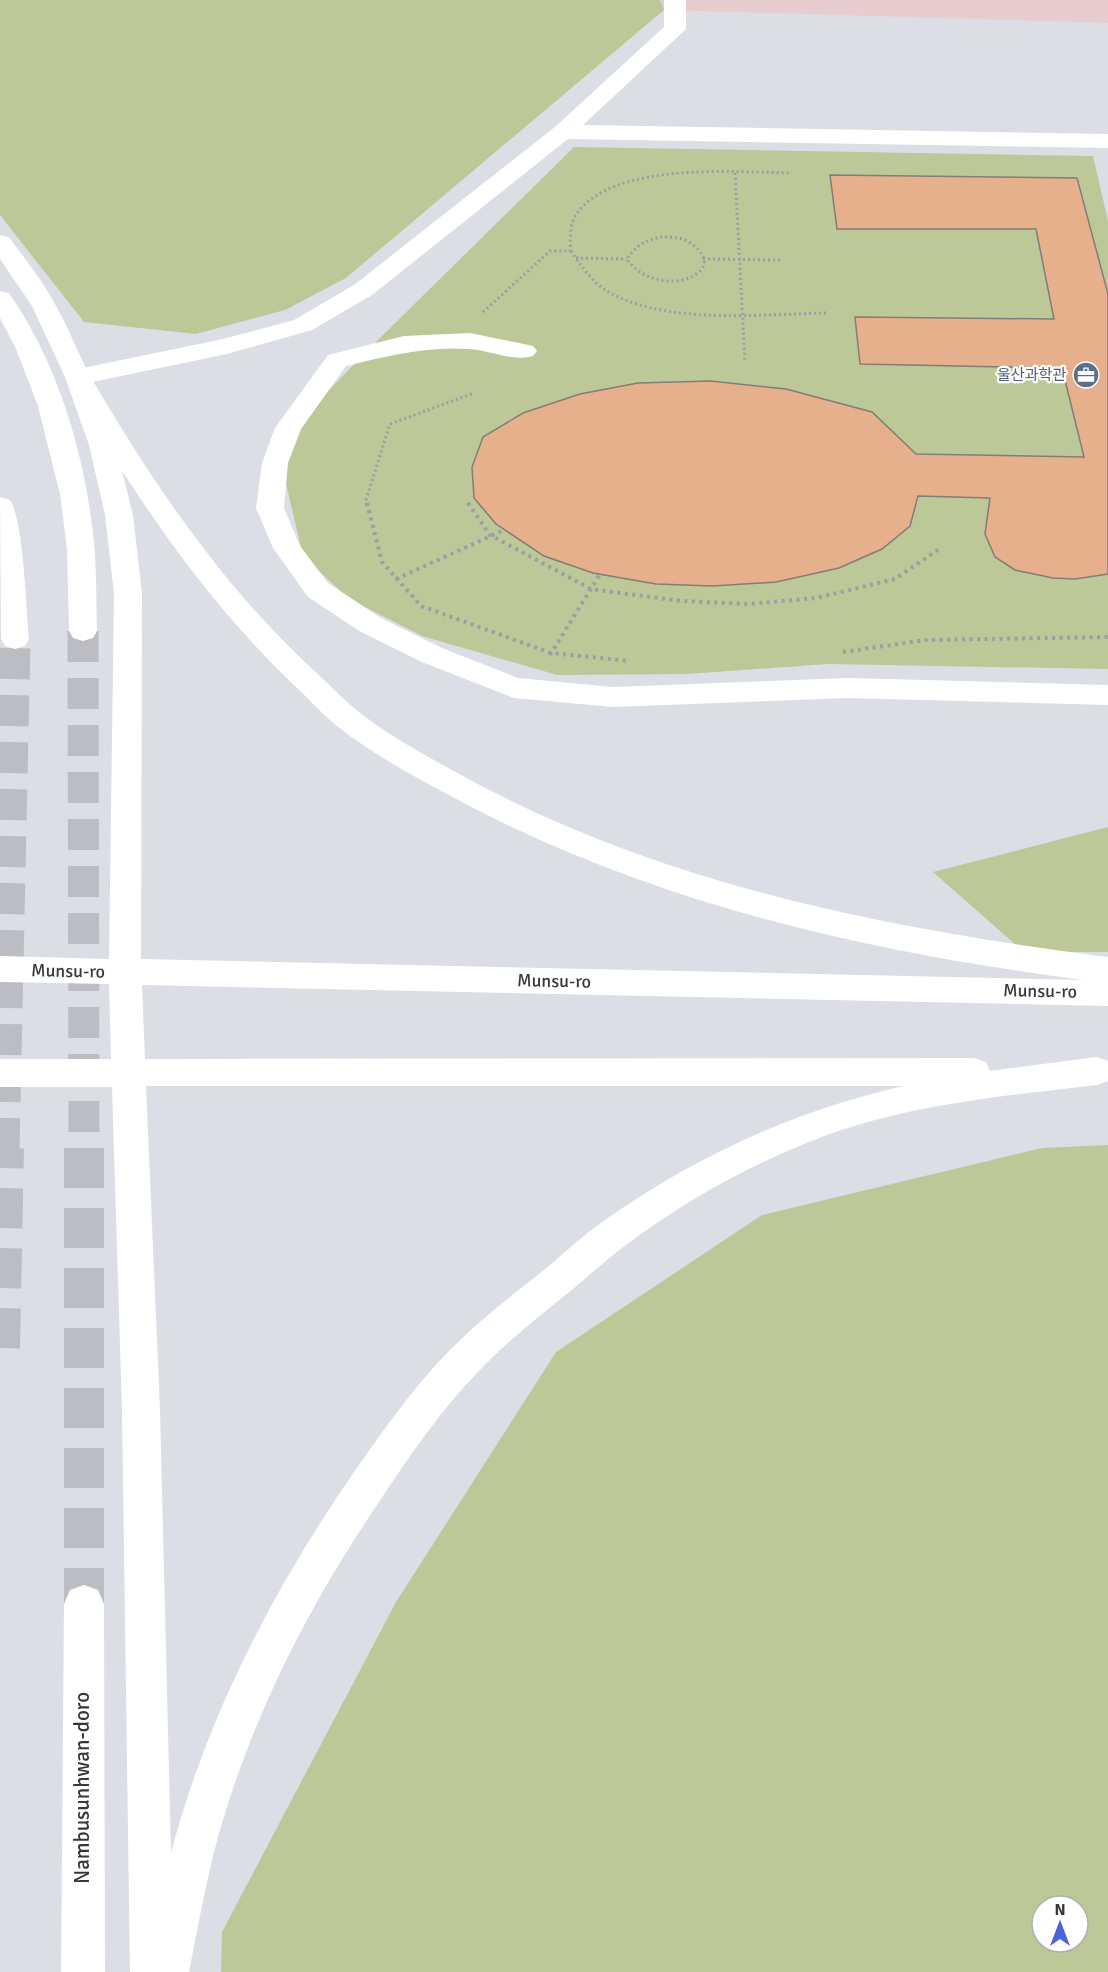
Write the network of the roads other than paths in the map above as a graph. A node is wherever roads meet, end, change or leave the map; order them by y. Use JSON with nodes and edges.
{"nodes":[{"id":1,"x":675,"y":0,"type":"edge"},
{"id":2,"x":562,"y":132,"type":"junction"},
{"id":3,"x":1108,"y":141,"type":"edge"},
{"id":4,"x":0,"y":242,"type":"edge"},
{"id":5,"x":0,"y":298,"type":"edge"},
{"id":6,"x":303,"y":325,"type":"junction"},
{"id":7,"x":524,"y":351,"type":"dead end"},
{"id":8,"x":337,"y":360,"type":"junction"},
{"id":9,"x":78,"y":377,"type":"junction"},
{"id":10,"x":0,"y":506,"type":"edge"},
{"id":11,"x":83,"y":631,"type":"tunnel mouth"},
{"id":12,"x":15,"y":639,"type":"tunnel mouth"},
{"id":13,"x":1108,"y":695,"type":"edge"},
{"id":14,"x":0,"y":969,"type":"edge"},
{"id":15,"x":1108,"y":970,"type":"edge"},
{"id":16,"x":125,"y":972,"type":"junction"},
{"id":17,"x":1108,"y":993,"type":"edge"},
{"id":18,"x":1103,"y":1071,"type":"edge"},
{"id":19,"x":0,"y":1073,"type":"edge"},
{"id":20,"x":127,"y":1074,"type":"junction"},
{"id":21,"x":84,"y":1604,"type":"tunnel mouth"},
{"id":22,"x":83,"y":1972,"type":"edge"},
{"id":23,"x":152,"y":1972,"type":"edge"},
{"id":24,"x":167,"y":1972,"type":"edge"}],
"edges":[{"from":1,"to":2,"type":"main road"},
{"from":2,"to":3,"type":"main road"},
{"from":2,"to":6,"type":"main road"},
{"from":4,"to":9,"type":"main road"},
{"from":5,"to":11,"type":"main road"},
{"from":6,"to":8,"type":"main road"},
{"from":6,"to":9,"type":"main road"},
{"from":7,"to":8,"type":"main road"},
{"from":8,"to":13,"type":"main road"},
{"from":9,"to":15,"type":"main road"},
{"from":9,"to":16,"type":"main road"},
{"from":10,"to":12,"type":"main road"},
{"from":14,"to":16,"type":"main road","name":"Munsu-ro"},
{"from":16,"to":17,"type":"main road","name":"Munsu-ro"},
{"from":16,"to":20,"type":"main road"},
{"from":18,"to":20,"type":"main road"},
{"from":18,"to":24,"type":"main road"},
{"from":19,"to":20,"type":"main road"},
{"from":20,"to":23,"type":"main road"},
{"from":21,"to":22,"type":"main road","name":"Nambusunhwan-doro"}]}
